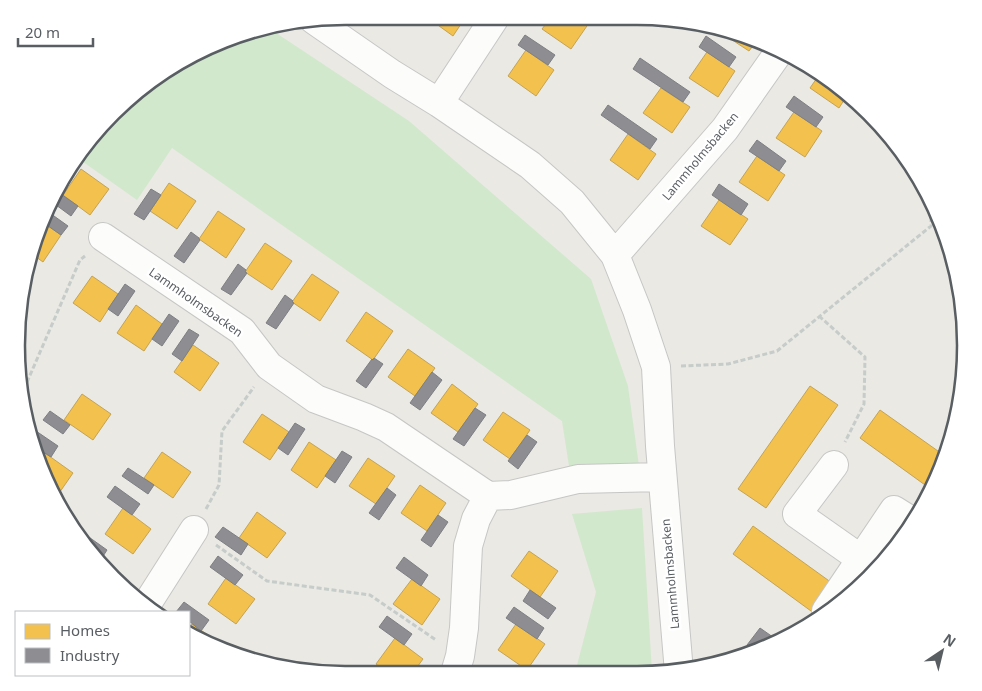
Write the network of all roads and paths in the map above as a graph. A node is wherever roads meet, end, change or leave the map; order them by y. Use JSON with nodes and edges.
{"nodes":[{"id":1,"x":490,"y":25,"type":"edge"},
{"id":2,"x":323,"y":26,"type":"edge"},
{"id":3,"x":776,"y":57,"type":"edge"},
{"id":4,"x":439,"y":103,"type":"junction"},
{"id":5,"x":932,"y":220,"type":"edge"},
{"id":6,"x":103,"y":237,"type":"joint"},
{"id":7,"x":615,"y":256,"type":"junction"},
{"id":8,"x":820,"y":316,"type":"junction"},
{"id":9,"x":269,"y":366,"type":"junction"},
{"id":10,"x":656,"y":366,"type":"junction"},
{"id":11,"x":27,"y":381,"type":"edge"},
{"id":12,"x":834,"y":465,"type":"joint"},
{"id":13,"x":662,"y":476,"type":"junction"},
{"id":14,"x":488,"y":496,"type":"junction"},
{"id":15,"x":907,"y":518,"type":"edge"},
{"id":16,"x":194,"y":530,"type":"junction"},
{"id":17,"x":861,"y":559,"type":"junction"},
{"id":18,"x":835,"y":597,"type":"edge"},
{"id":19,"x":150,"y":600,"type":"edge"},
{"id":20,"x":678,"y":663,"type":"edge"},
{"id":21,"x":457,"y":665,"type":"edge"}],
"edges":[{"from":1,"to":4,"type":"street"},
{"from":2,"to":4,"type":"street","name":"Lammholmsbacken"},
{"from":3,"to":7,"type":"street","name":"Lammholmsbacken"},
{"from":4,"to":7,"type":"street","name":"Lammholmsbacken"},
{"from":5,"to":8,"type":"path"},
{"from":6,"to":9,"type":"street","name":"Lammholmsbacken"},
{"from":6,"to":11,"type":"path"},
{"from":7,"to":10,"type":"street","name":"Lammholmsbacken"},
{"from":8,"to":10,"type":"path"},
{"from":8,"to":12,"type":"path"},
{"from":9,"to":14,"type":"street","name":"Lammholmsbacken"},
{"from":9,"to":16,"type":"path"},
{"from":10,"to":13,"type":"street","name":"Lammholmsbacken"},
{"from":12,"to":17,"type":"street"},
{"from":13,"to":14,"type":"street"},
{"from":13,"to":20,"type":"street","name":"Lammholmsbacken"},
{"from":14,"to":21,"type":"street"},
{"from":15,"to":17,"type":"street"},
{"from":16,"to":19,"type":"street"},
{"from":16,"to":21,"type":"path"},
{"from":17,"to":18,"type":"street"}]}
